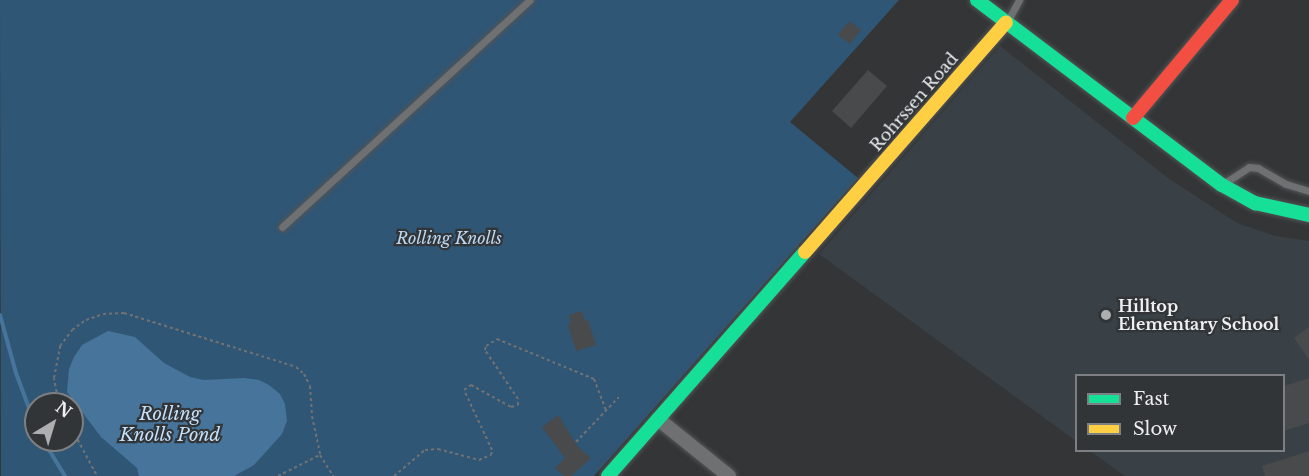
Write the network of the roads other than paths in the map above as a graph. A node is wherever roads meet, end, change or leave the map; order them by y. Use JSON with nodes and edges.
{"nodes":[{"id":1,"x":530,"y":0,"type":"edge"},
{"id":2,"x":977,"y":0,"type":"edge"},
{"id":3,"x":1018,"y":0,"type":"edge"},
{"id":4,"x":1232,"y":0,"type":"edge"},
{"id":5,"x":1006,"y":22,"type":"junction"},
{"id":6,"x":1133,"y":118,"type":"junction"},
{"id":7,"x":1222,"y":185,"type":"junction"},
{"id":8,"x":1309,"y":191,"type":"edge"},
{"id":9,"x":1309,"y":215,"type":"edge"},
{"id":10,"x":282,"y":227,"type":"dead end"},
{"id":11,"x":658,"y":419,"type":"junction"},
{"id":12,"x":608,"y":476,"type":"edge"},
{"id":13,"x":729,"y":476,"type":"edge"}],
"edges":[{"from":1,"to":10,"type":"lane"},
{"from":2,"to":5,"type":"street"},
{"from":3,"to":5,"type":"lane"},
{"from":4,"to":6,"type":"street"},
{"from":5,"to":6,"type":"street"},
{"from":5,"to":11,"type":"street","name":"Rohrssen Road"},
{"from":6,"to":7,"type":"street"},
{"from":7,"to":8,"type":"lane"},
{"from":7,"to":9,"type":"street"},
{"from":11,"to":12,"type":"street","name":"Rohrssen Road"},
{"from":11,"to":13,"type":"street"}]}
